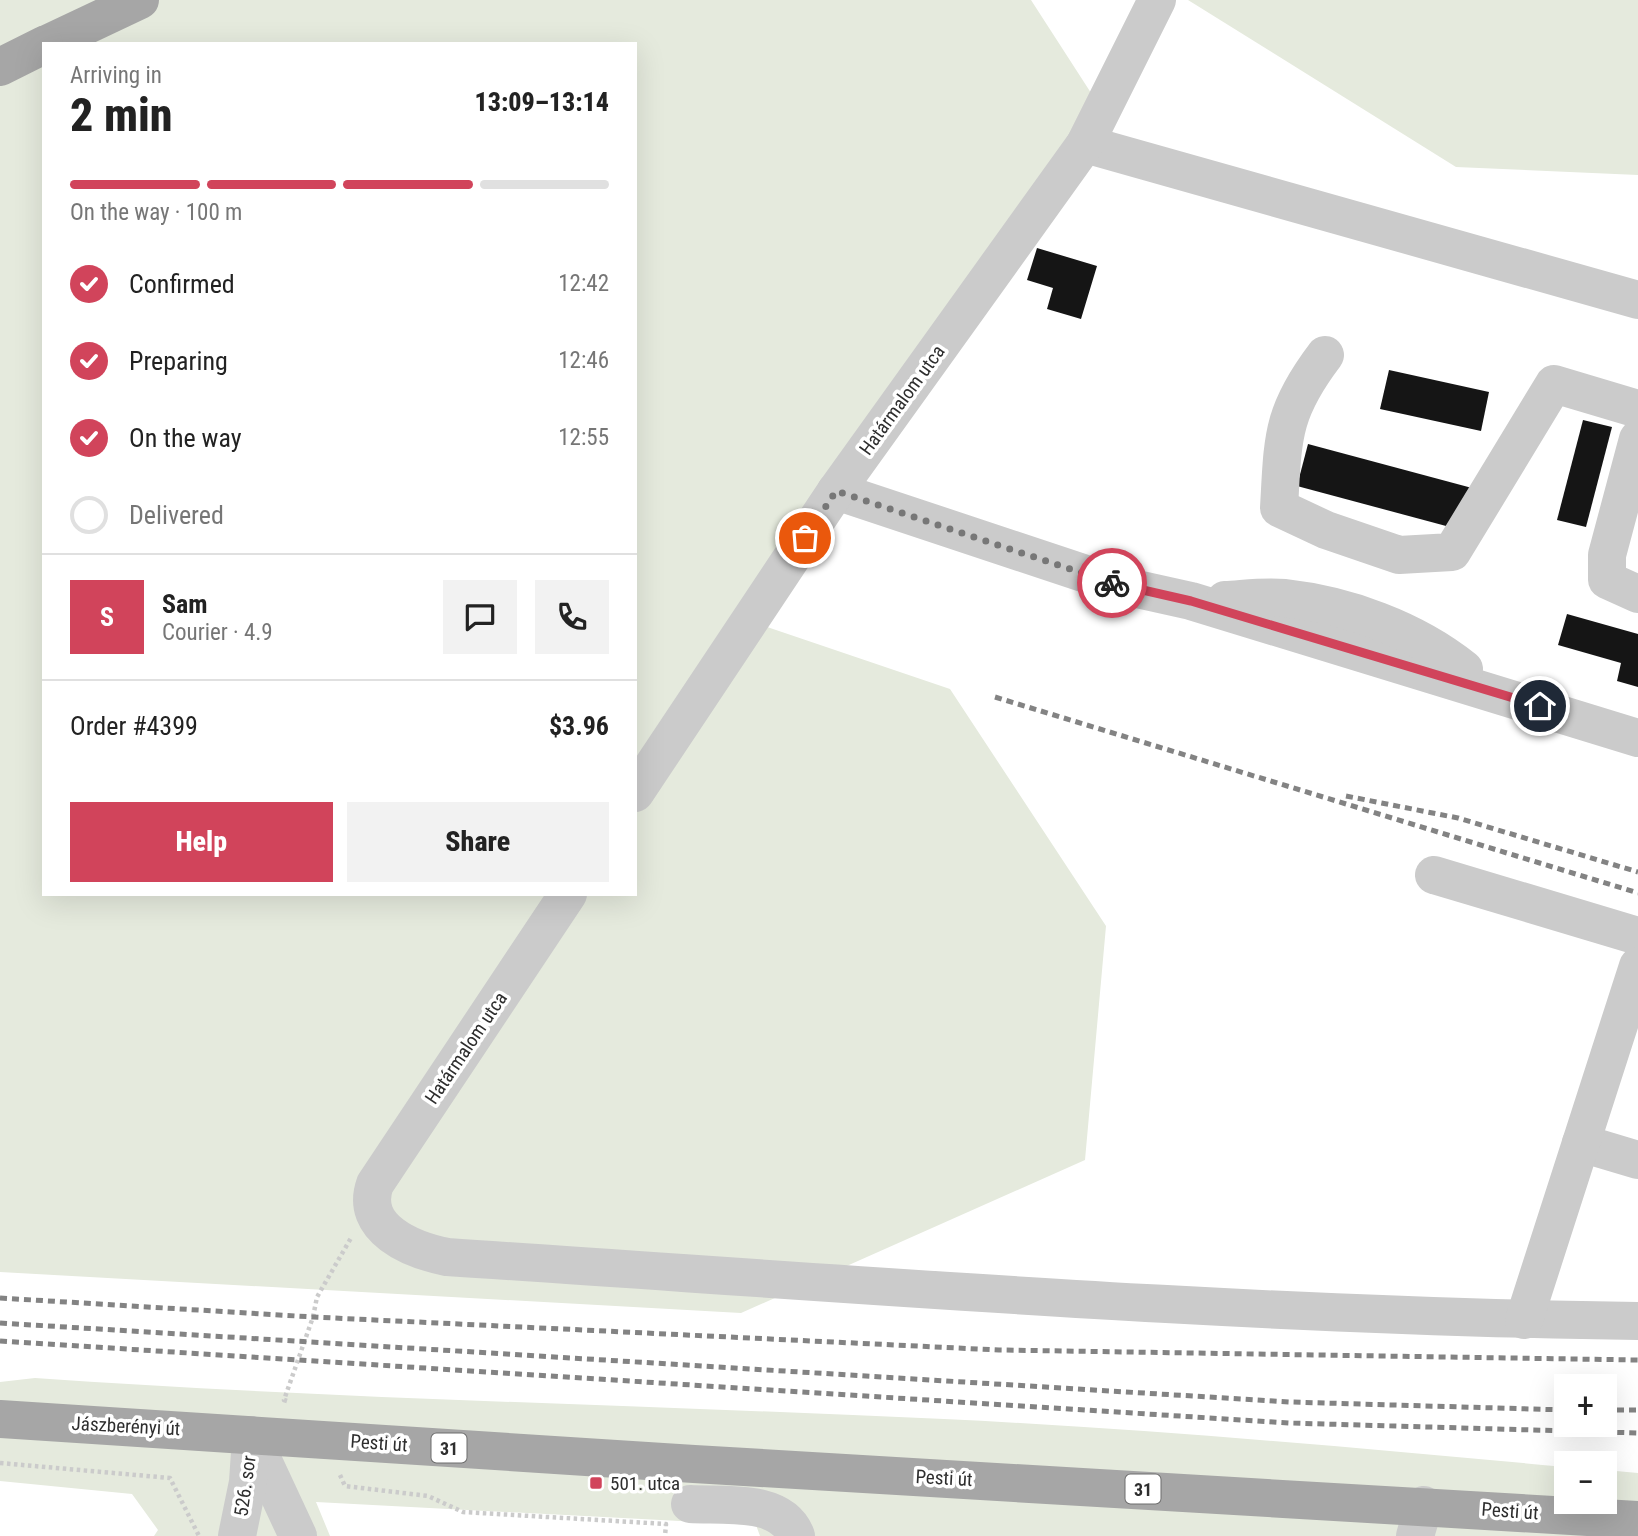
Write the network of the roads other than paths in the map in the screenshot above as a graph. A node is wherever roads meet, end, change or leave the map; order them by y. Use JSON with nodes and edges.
{"nodes":[{"id":1,"x":140,"y":0,"type":"edge"},
{"id":2,"x":1157,"y":0,"type":"edge"},
{"id":3,"x":51,"y":42,"type":"edge"},
{"id":4,"x":42,"y":46,"type":"edge"},
{"id":5,"x":0,"y":67,"type":"edge"},
{"id":6,"x":1085,"y":144,"type":"junction"},
{"id":7,"x":1638,"y":300,"type":"edge"},
{"id":8,"x":1325,"y":355,"type":"dead end"},
{"id":9,"x":1638,"y":409,"type":"edge"},
{"id":10,"x":1638,"y":439,"type":"edge"},
{"id":11,"x":836,"y":491,"type":"junction"},
{"id":12,"x":1638,"y":594,"type":"edge"},
{"id":13,"x":1638,"y":738,"type":"edge"},
{"id":14,"x":637,"y":790,"type":"edge"},
{"id":15,"x":1434,"y":875,"type":"dead end"},
{"id":16,"x":567,"y":896,"type":"edge"},
{"id":17,"x":1638,"y":936,"type":"edge"},
{"id":18,"x":1638,"y":966,"type":"edge"},
{"id":19,"x":1581,"y":1143,"type":"junction"},
{"id":20,"x":1638,"y":1160,"type":"edge"},
{"id":21,"x":1524,"y":1320,"type":"junction"},
{"id":22,"x":1638,"y":1321,"type":"edge"},
{"id":23,"x":0,"y":1419,"type":"edge"},
{"id":24,"x":251,"y":1435,"type":"junction"},
{"id":25,"x":694,"y":1464,"type":"junction"},
{"id":26,"x":689,"y":1520,"type":"edge"},
{"id":27,"x":1420,"y":1520,"type":"edge"},
{"id":28,"x":1638,"y":1520,"type":"edge"},
{"id":29,"x":237,"y":1536,"type":"edge"},
{"id":30,"x":298,"y":1536,"type":"edge"},
{"id":31,"x":796,"y":1536,"type":"edge"}],
"edges":[{"from":1,"to":3,"type":"main road"},
{"from":2,"to":6,"type":"street","name":"Határmalom utca"},
{"from":4,"to":5,"type":"main road"},
{"from":6,"to":7,"type":"street"},
{"from":6,"to":11,"type":"street","name":"Határmalom utca"},
{"from":8,"to":9,"type":"street"},
{"from":10,"to":12,"type":"street"},
{"from":11,"to":13,"type":"street"},
{"from":11,"to":14,"type":"street","name":"Határmalom utca"},
{"from":15,"to":17,"type":"street"},
{"from":16,"to":21,"type":"street","name":"Határmalom utca"},
{"from":18,"to":19,"type":"street"},
{"from":19,"to":20,"type":"street"},
{"from":19,"to":21,"type":"street"},
{"from":21,"to":22,"type":"street"},
{"from":23,"to":24,"type":"main road","name":"Jászberényi út","number":"31"},
{"from":24,"to":25,"type":"main road","name":"Pesti út","number":"31"},
{"from":24,"to":29,"type":"street","name":"526. sor"},
{"from":24,"to":30,"type":"street"},
{"from":25,"to":26,"type":"street"},
{"from":25,"to":27,"type":"main road","name":"Pesti út","number":"31"},
{"from":26,"to":31,"type":"street"},
{"from":27,"to":28,"type":"main road","name":"Pesti út","number":"31"}]}
